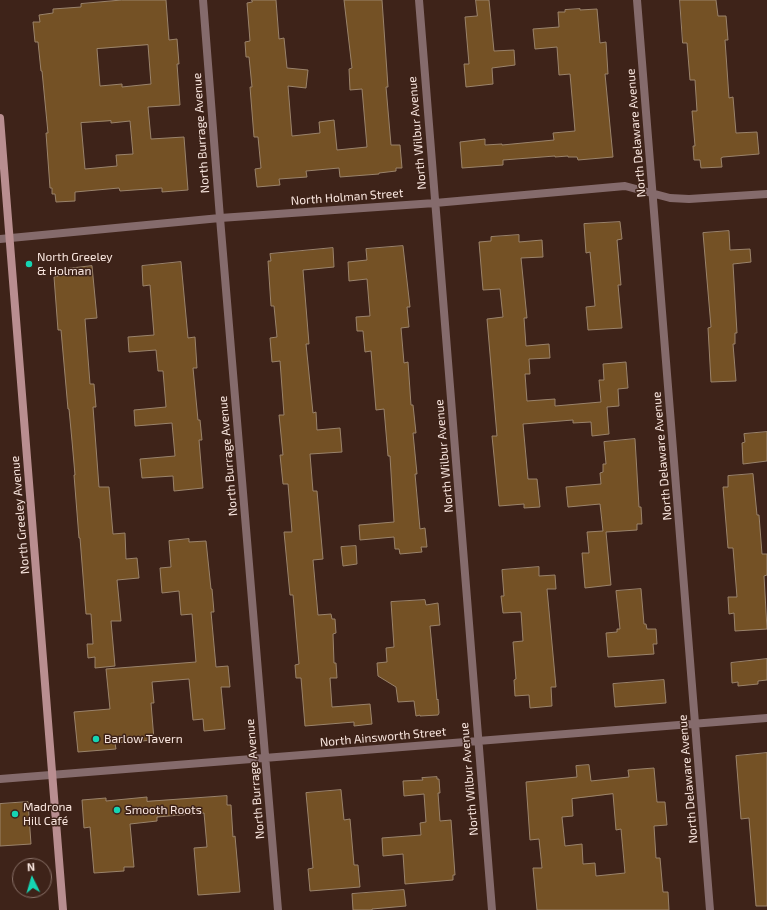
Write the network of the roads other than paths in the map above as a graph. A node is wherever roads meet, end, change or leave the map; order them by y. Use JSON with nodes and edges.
{"nodes":[{"id":1,"x":203,"y":0,"type":"edge"},
{"id":2,"x":419,"y":0,"type":"edge"},
{"id":3,"x":637,"y":0,"type":"edge"},
{"id":4,"x":0,"y":118,"type":"edge"},
{"id":5,"x":653,"y":194,"type":"junction"},
{"id":6,"x":767,"y":194,"type":"edge"},
{"id":7,"x":435,"y":202,"type":"junction"},
{"id":8,"x":220,"y":218,"type":"junction"},
{"id":9,"x":10,"y":238,"type":"junction"},
{"id":10,"x":0,"y":239,"type":"edge"},
{"id":11,"x":767,"y":718,"type":"edge"},
{"id":12,"x":695,"y":723,"type":"junction"},
{"id":13,"x":478,"y":741,"type":"junction"},
{"id":14,"x":266,"y":758,"type":"junction"},
{"id":15,"x":53,"y":775,"type":"junction"},
{"id":16,"x":0,"y":779,"type":"edge"},
{"id":17,"x":63,"y":910,"type":"edge"},
{"id":18,"x":278,"y":910,"type":"edge"},
{"id":19,"x":492,"y":910,"type":"edge"},
{"id":20,"x":710,"y":910,"type":"edge"}],
"edges":[{"from":1,"to":8,"type":"street","name":"North Burrage Avenue"},
{"from":2,"to":7,"type":"street","name":"North Wilbur Avenue"},
{"from":3,"to":5,"type":"street","name":"North Delaware Avenue"},
{"from":4,"to":9,"type":"main road","name":"North Greeley Avenue"},
{"from":5,"to":6,"type":"street","name":"North Holman Street"},
{"from":5,"to":7,"type":"street","name":"North Holman Street"},
{"from":5,"to":12,"type":"street","name":"North Delaware Avenue"},
{"from":7,"to":8,"type":"street","name":"North Holman Street"},
{"from":7,"to":13,"type":"street","name":"North Wilbur Avenue"},
{"from":8,"to":9,"type":"street","name":"North Holman Street"},
{"from":8,"to":14,"type":"street","name":"North Burrage Avenue"},
{"from":9,"to":10,"type":"street","name":"North Holman Street"},
{"from":9,"to":15,"type":"main road","name":"North Greeley Avenue"},
{"from":11,"to":12,"type":"street","name":"North Ainsworth Street"},
{"from":12,"to":13,"type":"street","name":"North Ainsworth Street"},
{"from":12,"to":20,"type":"street","name":"North Delaware Avenue"},
{"from":13,"to":14,"type":"street","name":"North Ainsworth Street"},
{"from":13,"to":19,"type":"street","name":"North Wilbur Avenue"},
{"from":14,"to":15,"type":"street","name":"North Ainsworth Street"},
{"from":14,"to":18,"type":"street","name":"North Burrage Avenue"},
{"from":15,"to":16,"type":"street","name":"North Ainsworth Street"},
{"from":15,"to":17,"type":"main road","name":"North Greeley Avenue"}]}
